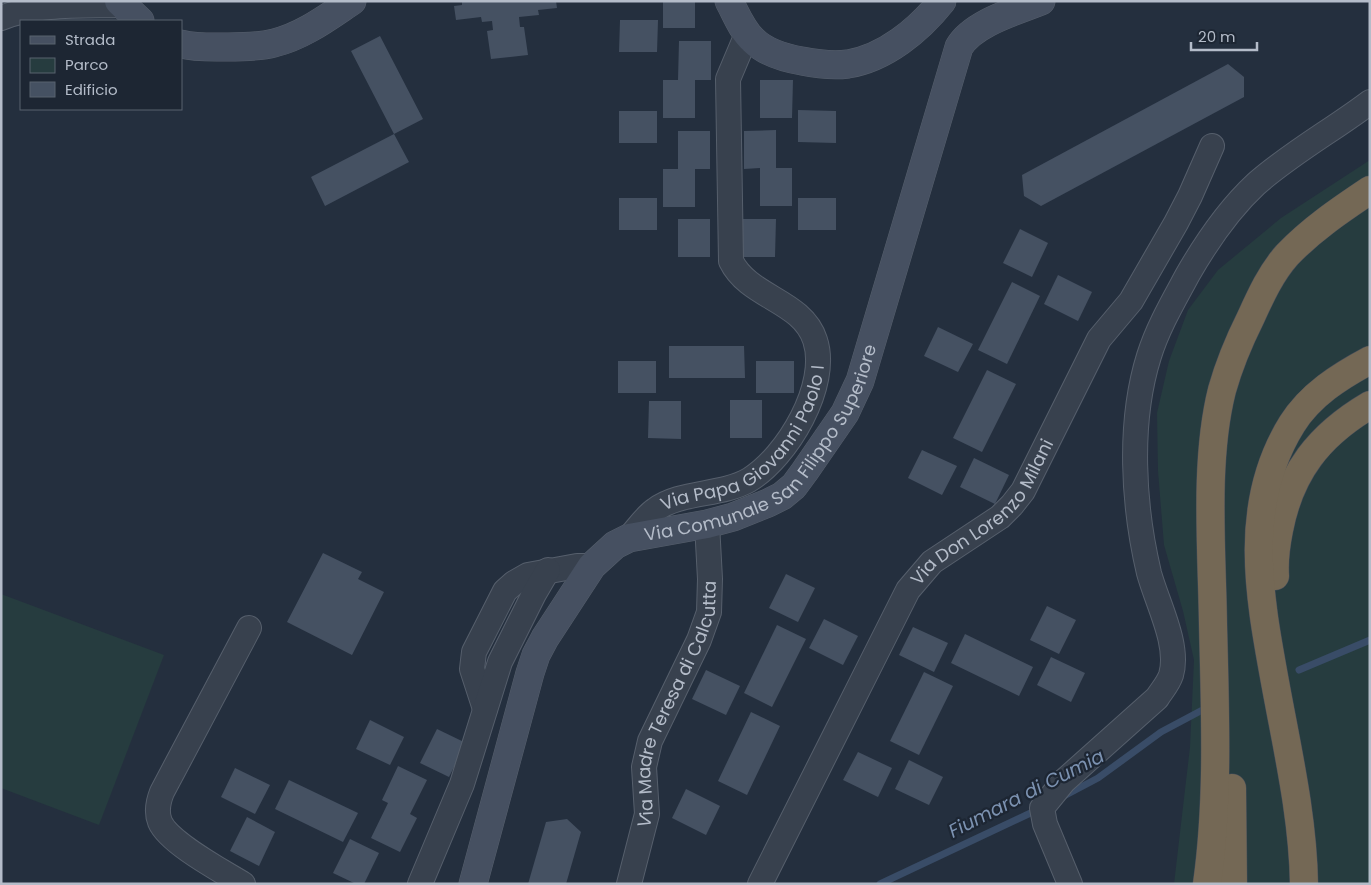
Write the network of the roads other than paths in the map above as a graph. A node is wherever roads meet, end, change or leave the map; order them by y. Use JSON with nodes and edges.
{"nodes":[{"id":1,"x":352,"y":1,"type":"edge"},
{"id":2,"x":729,"y":1,"type":"edge"},
{"id":3,"x":942,"y":1,"type":"edge"},
{"id":4,"x":1041,"y":1,"type":"edge"},
{"id":5,"x":127,"y":9,"type":"edge"},
{"id":6,"x":1,"y":18,"type":"edge"},
{"id":7,"x":747,"y":34,"type":"junction"},
{"id":8,"x":182,"y":44,"type":"edge"},
{"id":9,"x":1370,"y":102,"type":"edge"},
{"id":10,"x":1212,"y":146,"type":"dead end"},
{"id":11,"x":1370,"y":190,"type":"edge"},
{"id":12,"x":1370,"y":207,"type":"edge"},
{"id":13,"x":1370,"y":360,"type":"edge"},
{"id":14,"x":1370,"y":405,"type":"edge"},
{"id":15,"x":707,"y":524,"type":"junction"},
{"id":16,"x":629,"y":538,"type":"junction"},
{"id":17,"x":592,"y":566,"type":"junction"},
{"id":18,"x":249,"y":628,"type":"dead end"},
{"id":19,"x":243,"y":884,"type":"edge"},
{"id":20,"x":420,"y":884,"type":"edge"},
{"id":21,"x":473,"y":884,"type":"edge"},
{"id":22,"x":629,"y":884,"type":"edge"},
{"id":23,"x":760,"y":884,"type":"edge"},
{"id":24,"x":1070,"y":884,"type":"edge"},
{"id":25,"x":1207,"y":884,"type":"edge"},
{"id":26,"x":1233,"y":884,"type":"edge"},
{"id":27,"x":1304,"y":884,"type":"edge"},
{"id":28,"x":1320,"y":884,"type":"edge"}],
"edges":[{"from":1,"to":8,"type":"street"},
{"from":2,"to":7,"type":"street"},
{"from":3,"to":7,"type":"street"},
{"from":4,"to":15,"type":"street","name":"Via Comunale San Filippo Superiore"},
{"from":5,"to":6,"type":"street"},
{"from":7,"to":16,"type":"street","name":"Via Papa Giovanni Paolo I"},
{"from":9,"to":24,"type":"street"},
{"from":10,"to":23,"type":"street","name":"Via Don Lorenzo Milani"},
{"from":11,"to":25,"type":"highway"},
{"from":12,"to":26,"type":"highway"},
{"from":13,"to":27,"type":"highway"},
{"from":14,"to":28,"type":"highway"},
{"from":15,"to":16,"type":"street","name":"Via Comunale San Filippo Superiore"},
{"from":15,"to":22,"type":"street","name":"Via Madre Teresa di Calcutta"},
{"from":16,"to":17,"type":"street","name":"Via Comunale San Filippo Superiore"},
{"from":17,"to":20,"type":"street"},
{"from":17,"to":21,"type":"street","name":"Via Comunale San Filippo Superiore"},
{"from":18,"to":19,"type":"street"}]}
